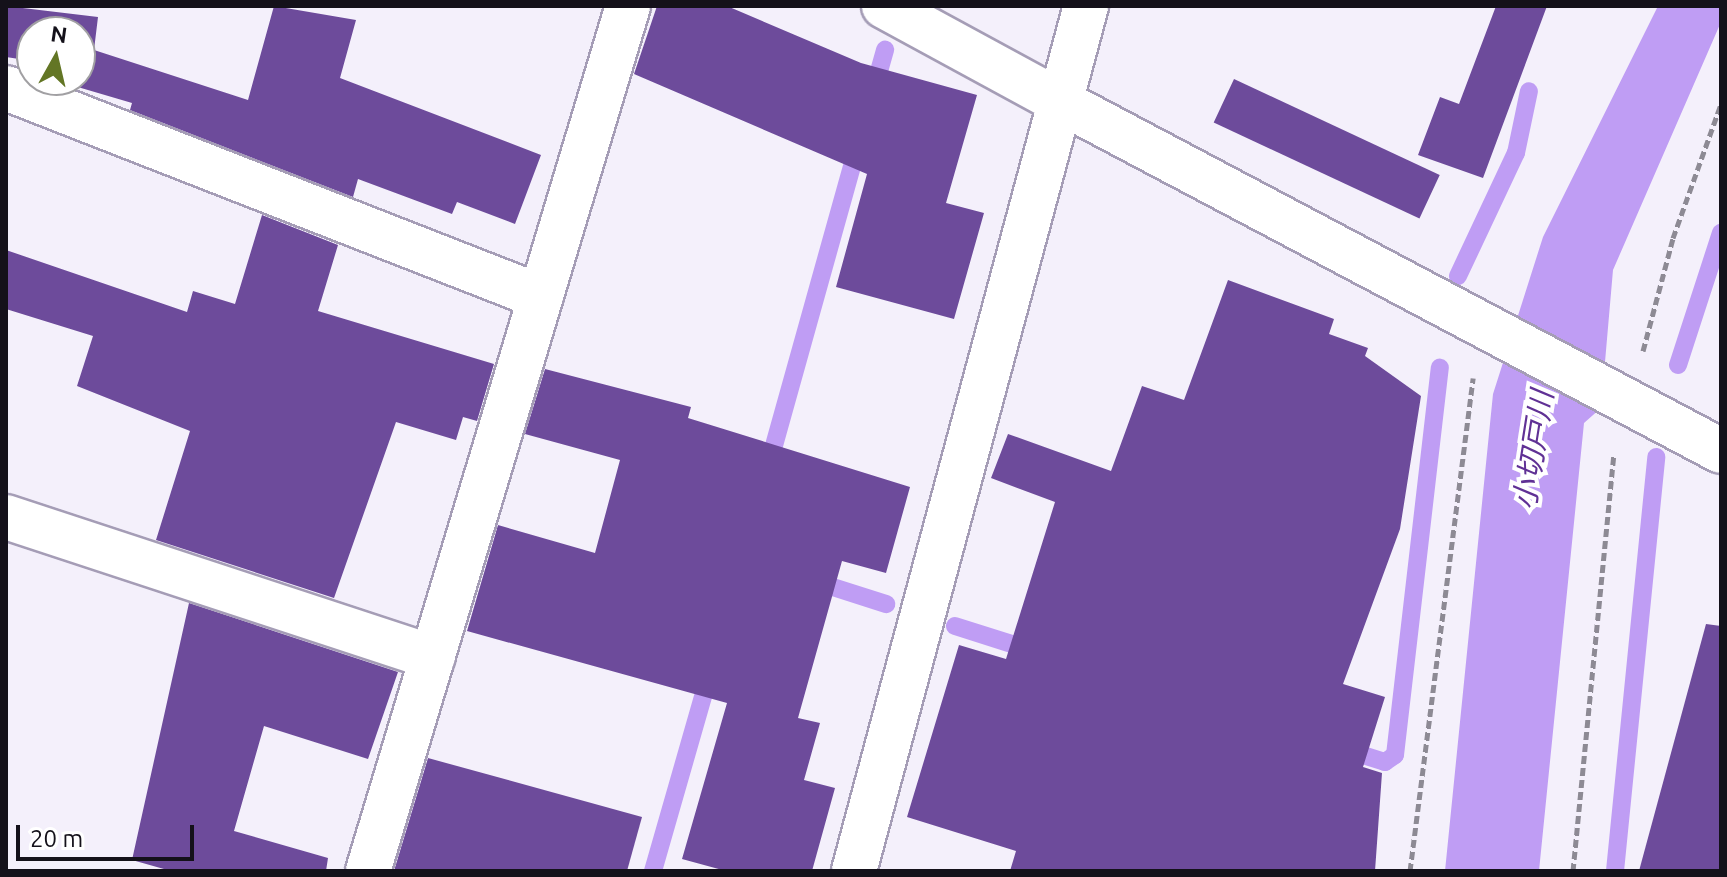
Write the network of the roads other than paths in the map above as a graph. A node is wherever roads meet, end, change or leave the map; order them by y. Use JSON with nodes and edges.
{"nodes":[{"id":1,"x":628,"y":6,"type":"edge"},
{"id":2,"x":884,"y":6,"type":"edge"},
{"id":3,"x":1086,"y":6,"type":"edge"},
{"id":4,"x":6,"y":88,"type":"edge"},
{"id":5,"x":1063,"y":103,"type":"junction"},
{"id":6,"x":541,"y":297,"type":"junction"},
{"id":7,"x":1721,"y":451,"type":"edge"},
{"id":8,"x":6,"y":517,"type":"edge"},
{"id":9,"x":433,"y":657,"type":"junction"},
{"id":10,"x":368,"y":871,"type":"edge"},
{"id":11,"x":854,"y":871,"type":"edge"}],
"edges":[{"from":1,"to":6,"type":"street"},
{"from":2,"to":5,"type":"street"},
{"from":3,"to":5,"type":"street"},
{"from":4,"to":6,"type":"street"},
{"from":5,"to":7,"type":"street"},
{"from":5,"to":11,"type":"street"},
{"from":6,"to":9,"type":"street"},
{"from":8,"to":9,"type":"street"},
{"from":9,"to":10,"type":"street"}]}
